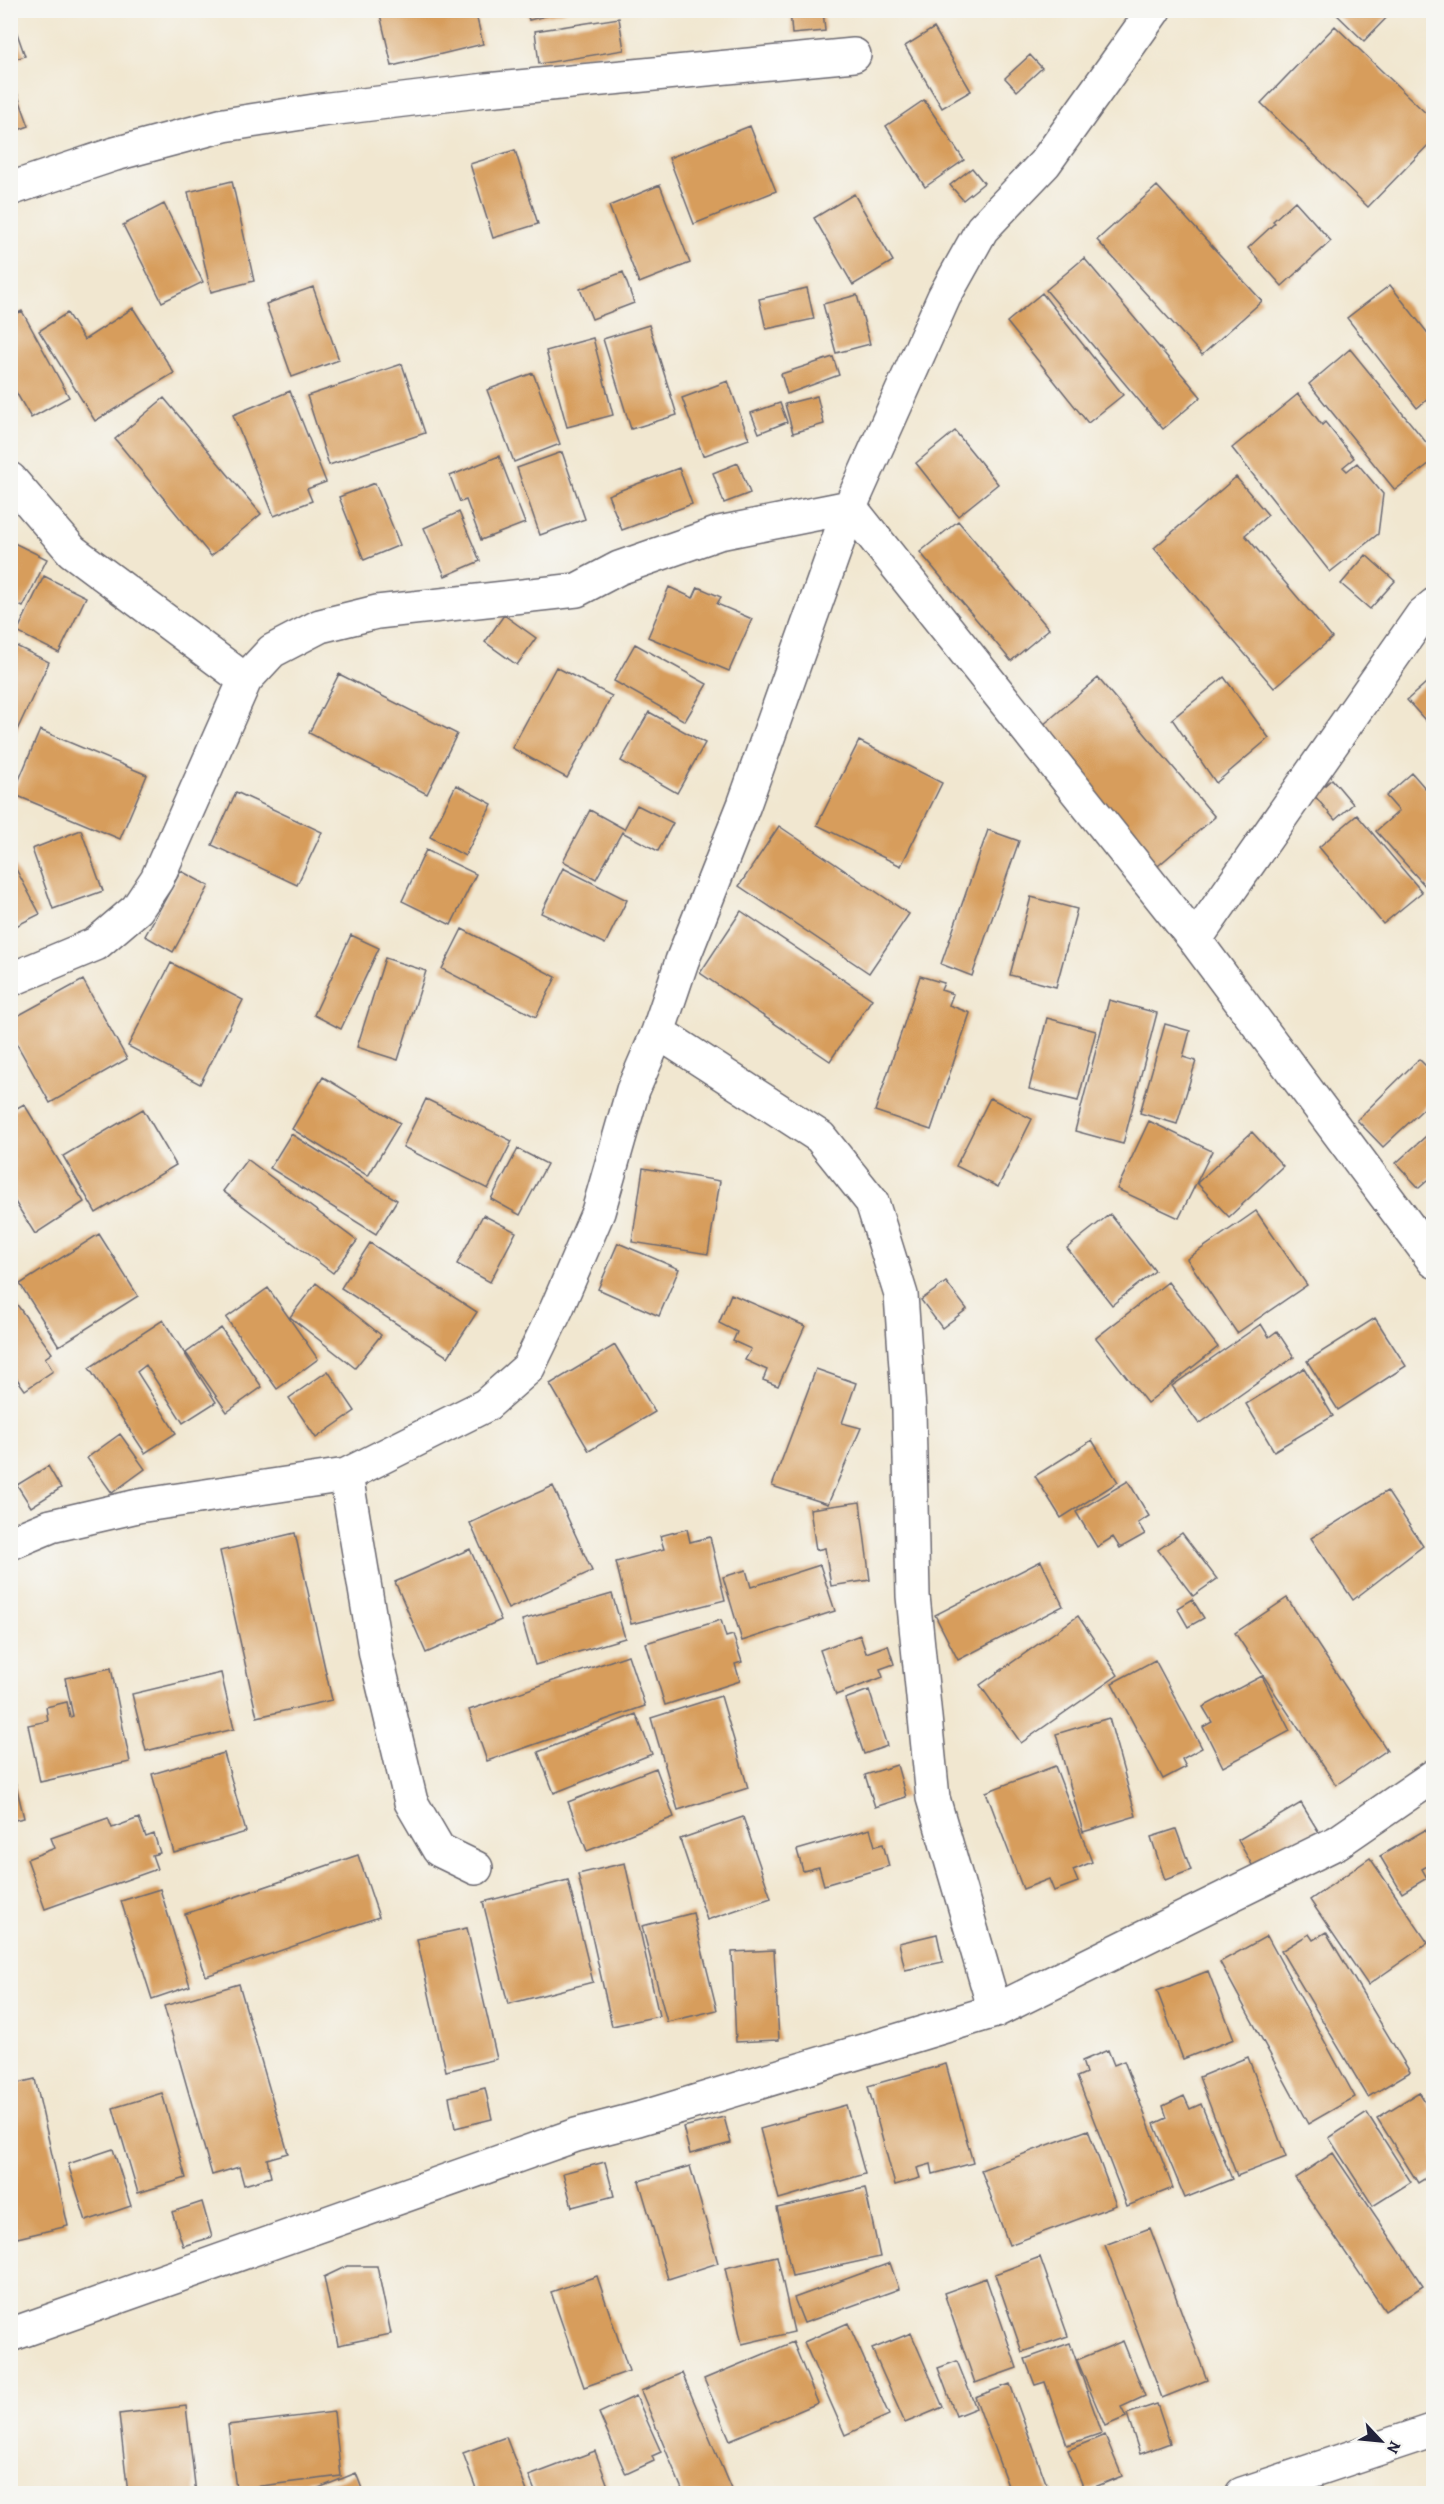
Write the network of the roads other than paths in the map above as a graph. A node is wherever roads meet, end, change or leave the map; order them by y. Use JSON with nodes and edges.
{"nodes":[{"id":1,"x":1154,"y":10,"type":"edge"},
{"id":2,"x":854,"y":55,"type":"dead end"},
{"id":3,"x":10,"y":189,"type":"edge"},
{"id":4,"x":10,"y":479,"type":"edge"},
{"id":5,"x":850,"y":507,"type":"junction"},
{"id":6,"x":1434,"y":606,"type":"edge"},
{"id":7,"x":245,"y":680,"type":"junction"},
{"id":8,"x":1195,"y":940,"type":"junction"},
{"id":9,"x":10,"y":980,"type":"edge"},
{"id":10,"x":658,"y":1032,"type":"junction"},
{"id":11,"x":1434,"y":1261,"type":"edge"},
{"id":12,"x":346,"y":1475,"type":"junction"},
{"id":13,"x":10,"y":1543,"type":"edge"},
{"id":14,"x":1434,"y":1776,"type":"edge"},
{"id":15,"x":476,"y":1868,"type":"dead end"},
{"id":16,"x":995,"y":2011,"type":"junction"},
{"id":17,"x":10,"y":2335,"type":"edge"},
{"id":18,"x":1434,"y":2430,"type":"edge"},
{"id":19,"x":1242,"y":2493,"type":"edge"}],
"edges":[{"from":1,"to":5,"type":"street"},
{"from":2,"to":3,"type":"street"},
{"from":4,"to":7,"type":"street"},
{"from":5,"to":7,"type":"street"},
{"from":5,"to":8,"type":"street"},
{"from":5,"to":10,"type":"street"},
{"from":6,"to":8,"type":"street"},
{"from":7,"to":9,"type":"street"},
{"from":8,"to":11,"type":"street"},
{"from":10,"to":12,"type":"street"},
{"from":10,"to":16,"type":"street"},
{"from":12,"to":13,"type":"street"},
{"from":12,"to":15,"type":"street"},
{"from":14,"to":16,"type":"street"},
{"from":16,"to":17,"type":"street"},
{"from":18,"to":19,"type":"street"}]}
